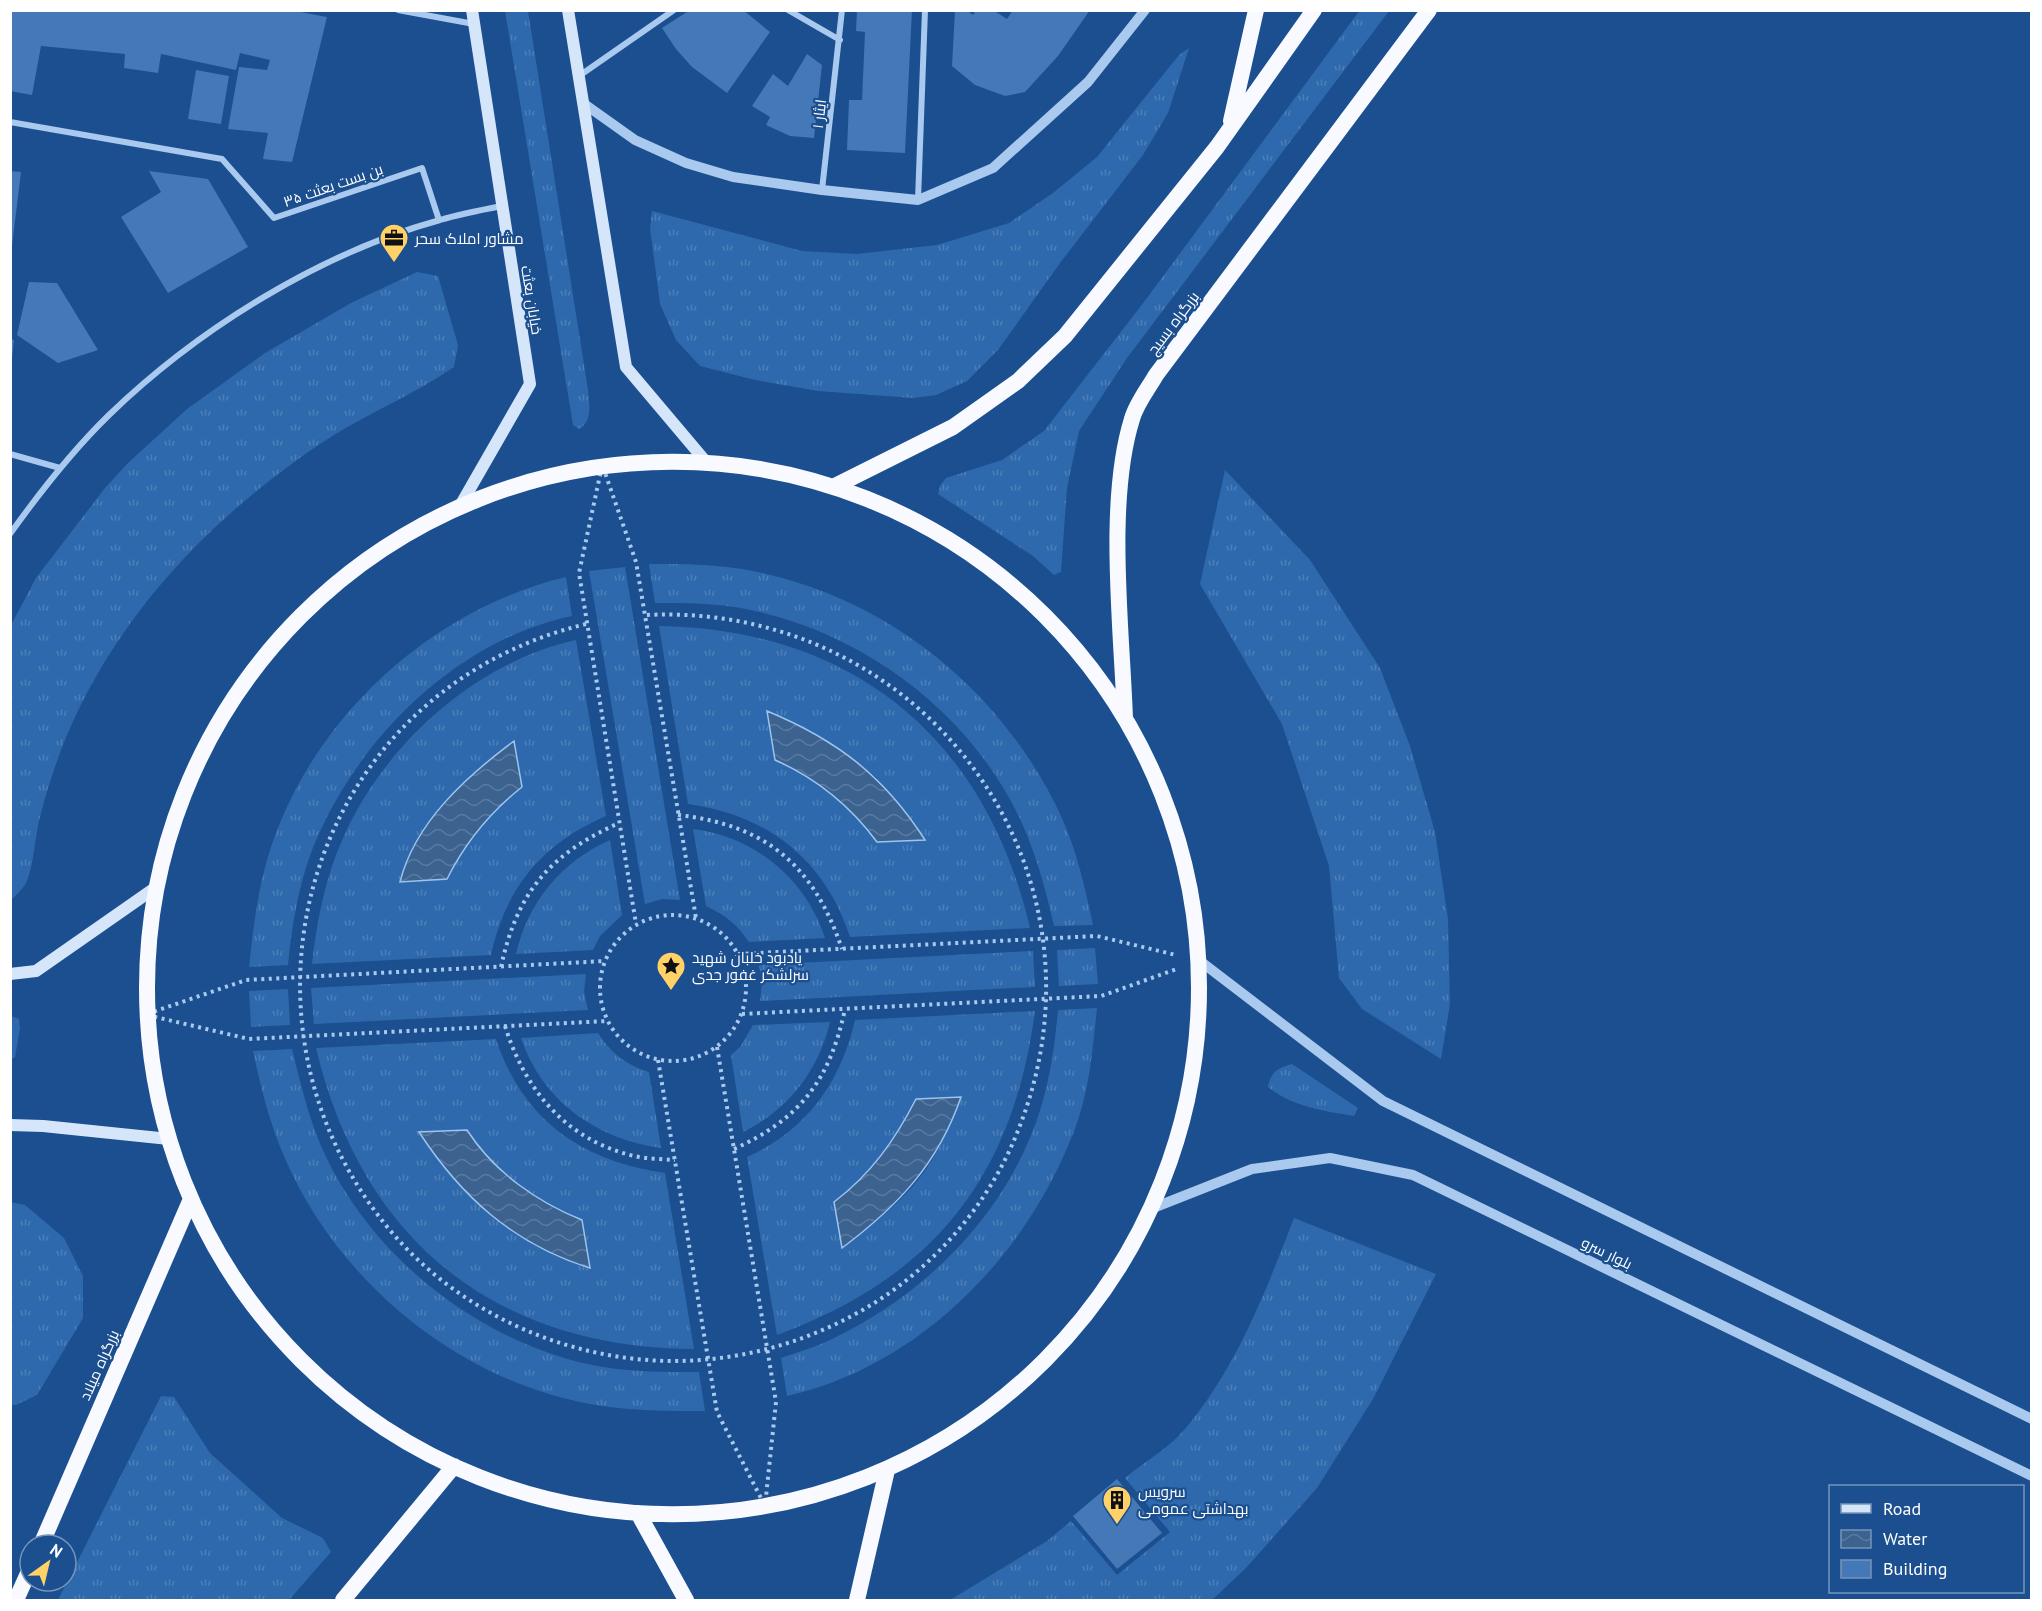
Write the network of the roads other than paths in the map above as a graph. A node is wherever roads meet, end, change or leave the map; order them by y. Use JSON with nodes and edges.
{"nodes":[{"id":1,"x":398,"y":10,"type":"edge"},
{"id":2,"x":472,"y":10,"type":"edge"},
{"id":3,"x":568,"y":10,"type":"edge"},
{"id":4,"x":674,"y":10,"type":"edge"},
{"id":5,"x":788,"y":10,"type":"edge"},
{"id":6,"x":842,"y":10,"type":"edge"},
{"id":7,"x":926,"y":10,"type":"edge"},
{"id":8,"x":1145,"y":10,"type":"edge"},
{"id":9,"x":1256,"y":10,"type":"edge"},
{"id":10,"x":1314,"y":10,"type":"edge"},
{"id":11,"x":1429,"y":10,"type":"edge"},
{"id":12,"x":474,"y":24,"type":"junction"},
{"id":13,"x":840,"y":40,"type":"junction"},
{"id":14,"x":579,"y":76,"type":"junction"},
{"id":15,"x":583,"y":103,"type":"junction"},
{"id":16,"x":10,"y":122,"type":"edge"},
{"id":17,"x":1229,"y":130,"type":"junction"},
{"id":18,"x":822,"y":190,"type":"junction"},
{"id":19,"x":918,"y":200,"type":"junction"},
{"id":20,"x":502,"y":206,"type":"junction"},
{"id":21,"x":439,"y":220,"type":"junction"},
{"id":22,"x":10,"y":454,"type":"edge"},
{"id":23,"x":707,"y":463,"type":"junction"},
{"id":24,"x":60,"y":468,"type":"junction"},
{"id":25,"x":833,"y":487,"type":"junction"},
{"id":26,"x":460,"y":506,"type":"junction"},
{"id":27,"x":10,"y":534,"type":"edge"},
{"id":28,"x":1125,"y":720,"type":"junction"},
{"id":29,"x":155,"y":888,"type":"junction"},
{"id":30,"x":1200,"y":961,"type":"junction"},
{"id":31,"x":10,"y":975,"type":"edge"},
{"id":32,"x":10,"y":1125,"type":"edge"},
{"id":33,"x":169,"y":1139,"type":"junction"},
{"id":34,"x":191,"y":1199,"type":"junction"},
{"id":35,"x":1153,"y":1208,"type":"junction"},
{"id":36,"x":2031,"y":1419,"type":"edge"},
{"id":37,"x":454,"y":1466,"type":"junction"},
{"id":38,"x":887,"y":1470,"type":"junction"},
{"id":39,"x":2031,"y":1476,"type":"edge"},
{"id":40,"x":638,"y":1513,"type":"junction"},
{"id":41,"x":46,"y":1533,"type":"edge"},
{"id":42,"x":343,"y":1600,"type":"edge"},
{"id":43,"x":686,"y":1600,"type":"edge"},
{"id":44,"x":857,"y":1600,"type":"edge"}],
"edges":[{"from":1,"to":12,"type":"street"},
{"from":2,"to":12,"type":"main road","name":"خیابان بعثت"},
{"from":3,"to":14,"type":"main road"},
{"from":4,"to":14,"type":"street"},
{"from":5,"to":13,"type":"street"},
{"from":6,"to":13,"type":"street","name":"ایثار ۱"},
{"from":7,"to":19,"type":"street"},
{"from":8,"to":19,"type":"street"},
{"from":9,"to":17,"type":"highway"},
{"from":10,"to":17,"type":"highway"},
{"from":11,"to":28,"type":"highway","name":"بزرگراه بسیج"},
{"from":12,"to":20,"type":"main road","name":"خیابان بعثت"},
{"from":13,"to":18,"type":"street","name":"ایثار ۱"},
{"from":14,"to":15,"type":"main road"},
{"from":15,"to":18,"type":"street"},
{"from":15,"to":23,"type":"main road"},
{"from":16,"to":21,"type":"street","name":"بن بست بعثت ۳۵"},
{"from":17,"to":25,"type":"highway"},
{"from":18,"to":19,"type":"street"},
{"from":20,"to":21,"type":"street"},
{"from":20,"to":26,"type":"main road","name":"خیابان بعثت"},
{"from":21,"to":24,"type":"street"},
{"from":22,"to":24,"type":"street"},
{"from":23,"to":25,"type":"highway"},
{"from":23,"to":26,"type":"highway"},
{"from":24,"to":27,"type":"street"},
{"from":25,"to":28,"type":"highway"},
{"from":26,"to":29,"type":"highway"},
{"from":28,"to":30,"type":"highway"},
{"from":29,"to":31,"type":"main road"},
{"from":29,"to":33,"type":"highway"},
{"from":30,"to":35,"type":"highway"},
{"from":30,"to":36,"type":"street"},
{"from":32,"to":33,"type":"main road"},
{"from":33,"to":34,"type":"highway"},
{"from":34,"to":37,"type":"highway"},
{"from":34,"to":41,"type":"highway","name":"بزرگراه میلاد"},
{"from":35,"to":38,"type":"highway"},
{"from":35,"to":39,"type":"street","name":"بلوار سرو"},
{"from":37,"to":40,"type":"highway"},
{"from":37,"to":42,"type":"highway"},
{"from":38,"to":40,"type":"highway"},
{"from":38,"to":44,"type":"highway"},
{"from":40,"to":43,"type":"highway"}]}
